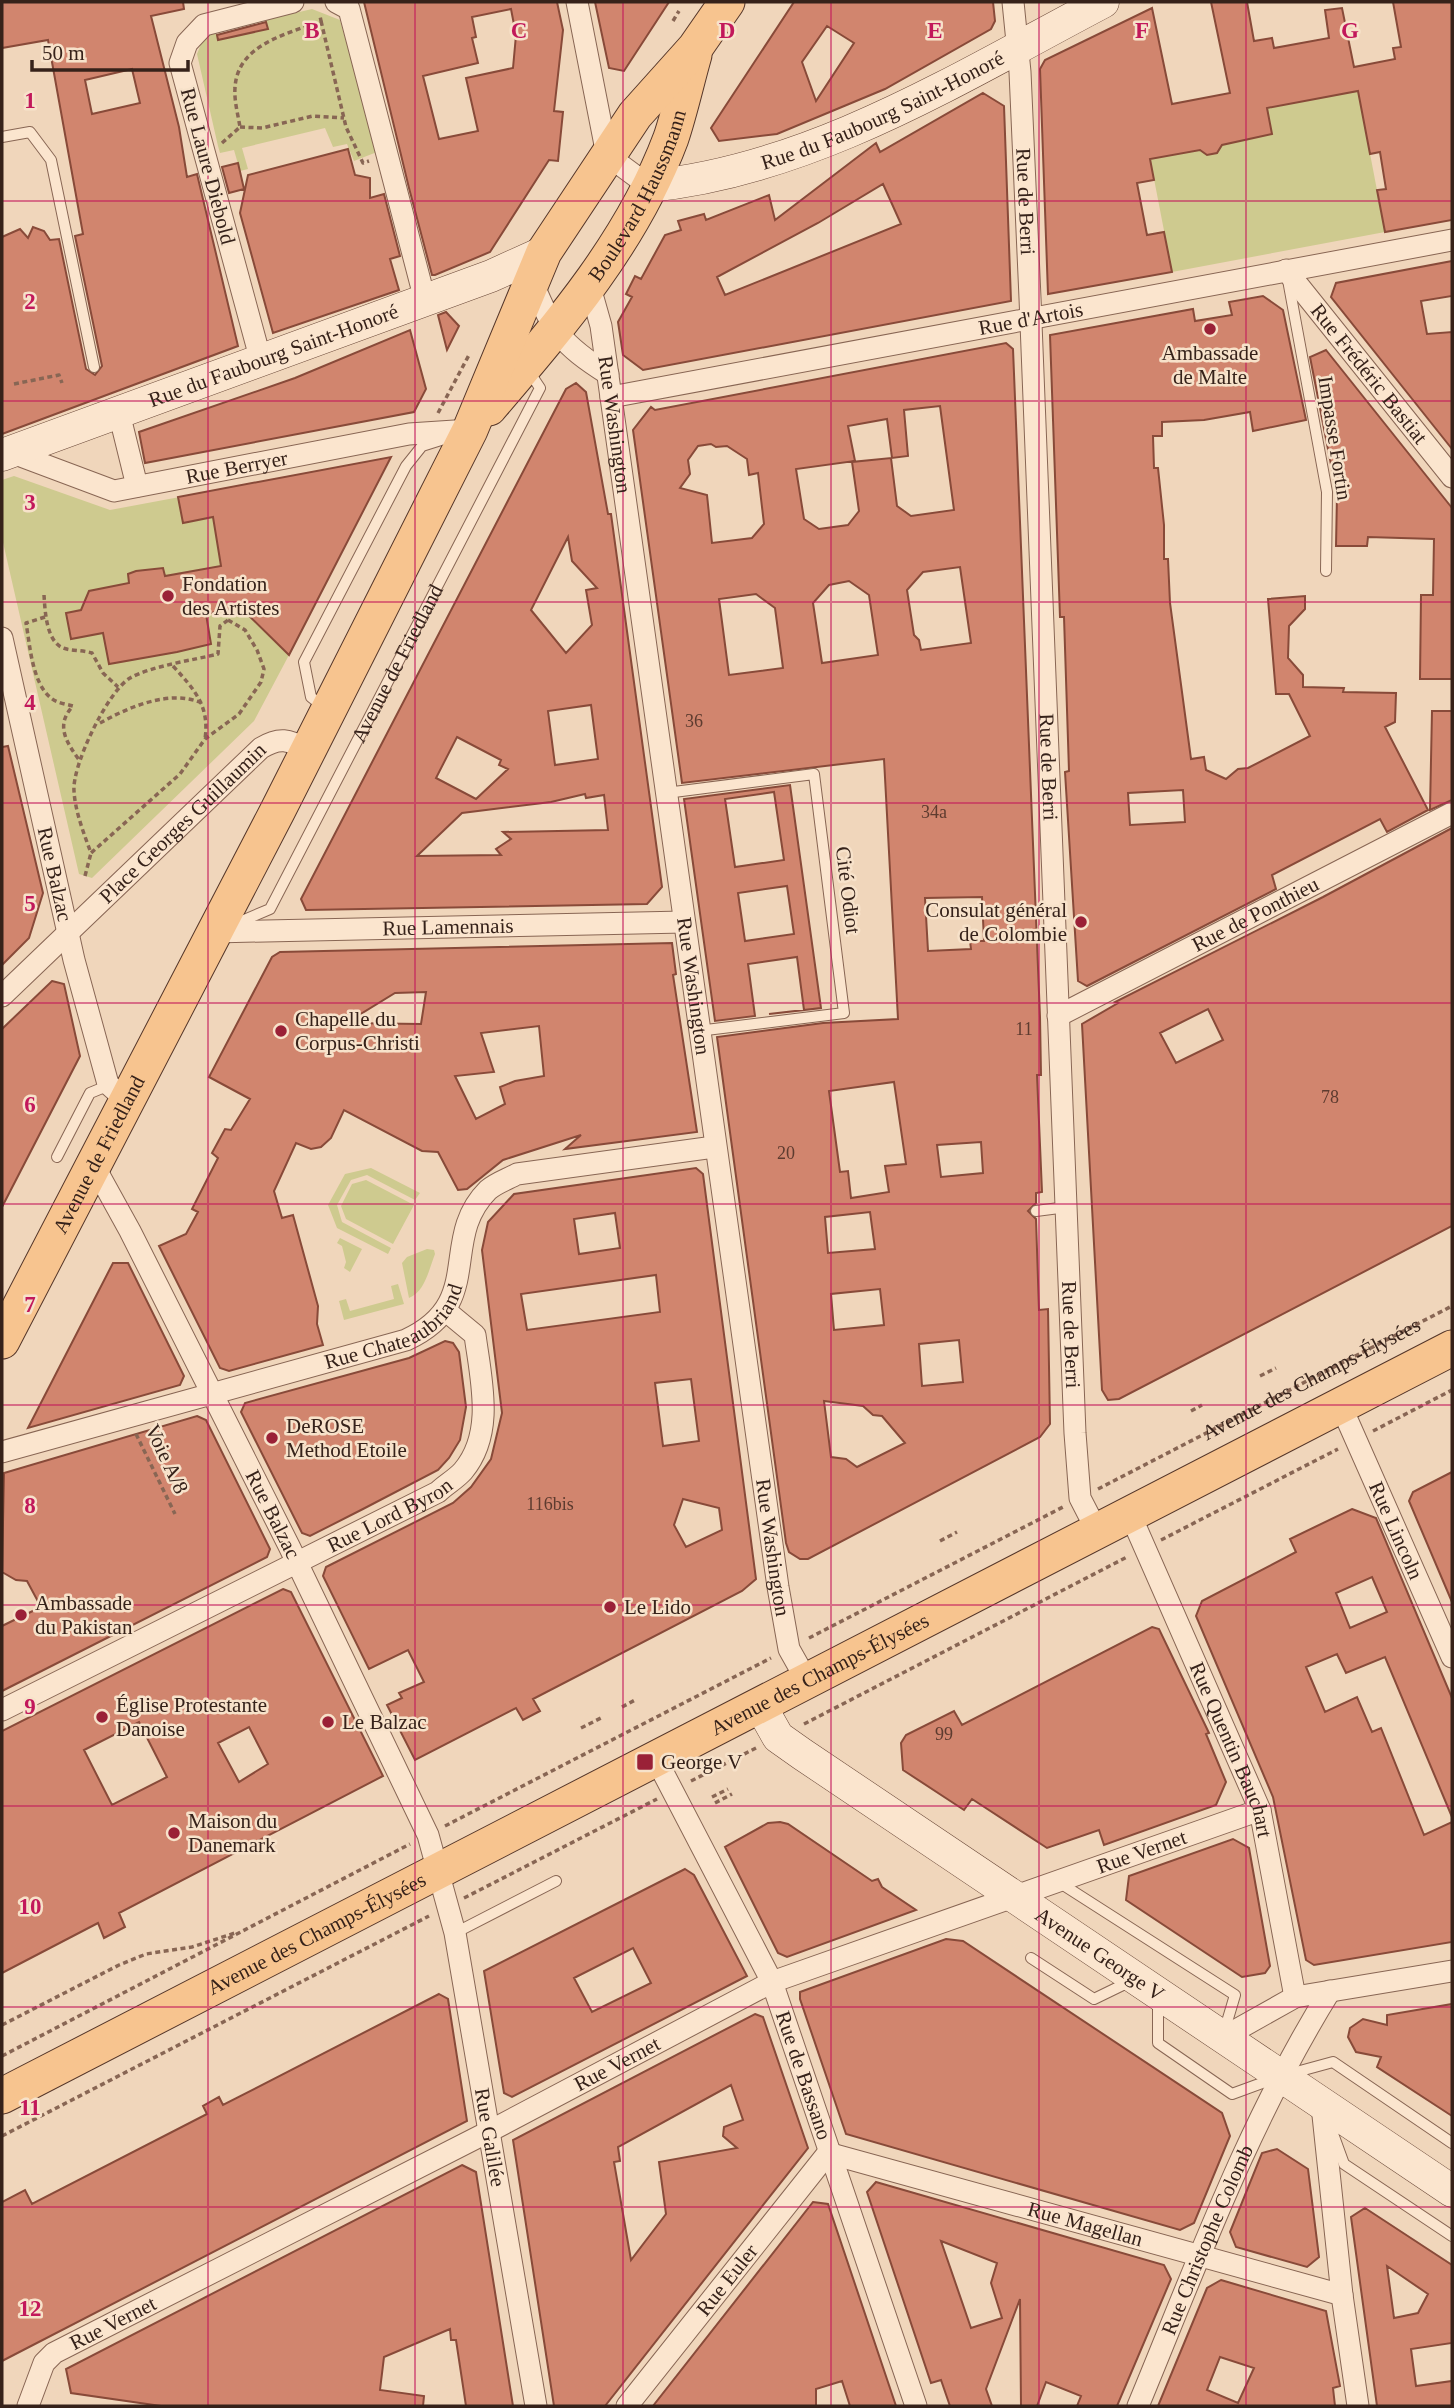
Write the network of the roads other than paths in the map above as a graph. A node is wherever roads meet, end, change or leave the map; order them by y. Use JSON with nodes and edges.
{"nodes":[{"id":1,"x":293,"y":2,"type":"edge"},
{"id":2,"x":577,"y":2,"type":"edge"},
{"id":3,"x":727,"y":2,"type":"edge"},
{"id":4,"x":1013,"y":2,"type":"edge"},
{"id":5,"x":1103,"y":2,"type":"edge"},
{"id":6,"x":327,"y":6,"type":"edge"},
{"id":7,"x":1019,"y":46,"type":"junction"},
{"id":8,"x":695,"y":48,"type":"junction"},
{"id":9,"x":2,"y":136,"type":"edge"},
{"id":10,"x":607,"y":155,"type":"junction"},
{"id":11,"x":649,"y":187,"type":"junction"},
{"id":12,"x":1452,"y":240,"type":"edge"},
{"id":13,"x":538,"y":266,"type":"junction"},
{"id":14,"x":1286,"y":270,"type":"junction"},
{"id":15,"x":590,"y":287,"type":"junction"},
{"id":16,"x":425,"y":300,"type":"junction"},
{"id":17,"x":1030,"y":317,"type":"junction"},
{"id":18,"x":555,"y":331,"type":"junction"},
{"id":19,"x":261,"y":361,"type":"junction"},
{"id":20,"x":525,"y":365,"type":"junction"},
{"id":21,"x":93,"y":367,"type":"dead end"},
{"id":22,"x":608,"y":374,"type":"junction"},
{"id":23,"x":611,"y":397,"type":"junction"},
{"id":24,"x":108,"y":412,"type":"junction"},
{"id":25,"x":470,"y":430,"type":"junction"},
{"id":26,"x":6,"y":454,"type":"edge"},
{"id":27,"x":1452,"y":477,"type":"edge"},
{"id":28,"x":136,"y":486,"type":"junction"},
{"id":29,"x":1326,"y":571,"type":"dead end"},
{"id":30,"x":2,"y":638,"type":"edge"},
{"id":31,"x":307,"y":750,"type":"junction"},
{"id":32,"x":666,"y":793,"type":"junction"},
{"id":33,"x":1452,"y":813,"type":"edge"},
{"id":34,"x":684,"y":922,"type":"junction"},
{"id":35,"x":68,"y":932,"type":"junction"},
{"id":36,"x":214,"y":932,"type":"junction"},
{"id":37,"x":2,"y":996,"type":"edge"},
{"id":38,"x":1058,"y":1016,"type":"junction"},
{"id":39,"x":698,"y":1031,"type":"junction"},
{"id":40,"x":123,"y":1090,"type":"junction"},
{"id":41,"x":714,"y":1147,"type":"junction"},
{"id":42,"x":57,"y":1157,"type":"dead end"},
{"id":43,"x":93,"y":1164,"type":"junction"},
{"id":44,"x":1067,"y":1208,"type":"junction"},
{"id":45,"x":1036,"y":1211,"type":"dead end"},
{"id":46,"x":446,"y":1311,"type":"junction"},
{"id":47,"x":2,"y":1341,"type":"edge"},
{"id":48,"x":1452,"y":1348,"type":"edge"},
{"id":49,"x":213,"y":1395,"type":"junction"},
{"id":50,"x":1340,"y":1406,"type":"junction"},
{"id":51,"x":2,"y":1452,"type":"edge"},
{"id":52,"x":1130,"y":1514,"type":"junction"},
{"id":53,"x":1097,"y":1531,"type":"junction"},
{"id":54,"x":296,"y":1562,"type":"junction"},
{"id":55,"x":1452,"y":1657,"type":"edge"},
{"id":56,"x":807,"y":1681,"type":"junction"},
{"id":57,"x":760,"y":1705,"type":"junction"},
{"id":58,"x":2,"y":1710,"type":"edge"},
{"id":59,"x":656,"y":1759,"type":"junction"},
{"id":60,"x":1260,"y":1810,"type":"junction"},
{"id":61,"x":440,"y":1870,"type":"junction"},
{"id":62,"x":556,"y":1881,"type":"dead end"},
{"id":63,"x":1057,"y":1881,"type":"junction"},
{"id":64,"x":1013,"y":1898,"type":"junction"},
{"id":65,"x":455,"y":1933,"type":"junction"},
{"id":66,"x":1031,"y":1958,"type":"dead end"},
{"id":67,"x":1452,"y":1971,"type":"edge"},
{"id":68,"x":772,"y":1983,"type":"junction"},
{"id":69,"x":1146,"y":1987,"type":"junction"},
{"id":70,"x":1330,"y":1992,"type":"junction"},
{"id":71,"x":1295,"y":1997,"type":"junction"},
{"id":72,"x":1222,"y":2038,"type":"junction"},
{"id":73,"x":1280,"y":2076,"type":"junction"},
{"id":74,"x":2,"y":2096,"type":"edge"},
{"id":75,"x":1322,"y":2106,"type":"junction"},
{"id":76,"x":488,"y":2132,"type":"junction"},
{"id":77,"x":1452,"y":2143,"type":"edge"},
{"id":78,"x":828,"y":2153,"type":"junction"},
{"id":79,"x":1452,"y":2191,"type":"edge"},
{"id":80,"x":1452,"y":2236,"type":"edge"},
{"id":81,"x":1201,"y":2255,"type":"junction"},
{"id":82,"x":1342,"y":2295,"type":"junction"},
{"id":83,"x":28,"y":2406,"type":"edge"},
{"id":84,"x":536,"y":2406,"type":"edge"},
{"id":85,"x":627,"y":2406,"type":"edge"},
{"id":86,"x":916,"y":2406,"type":"edge"},
{"id":87,"x":1138,"y":2406,"type":"edge"},
{"id":88,"x":1358,"y":2406,"type":"edge"}],
"edges":[{"from":1,"to":19,"type":"street","name":"Rue Laure Diebold"},
{"from":2,"to":10,"type":"street"},
{"from":3,"to":8,"type":"main road","name":"Boulevard Haussmann"},
{"from":4,"to":7,"type":"street","name":"Rue de Berri"},
{"from":5,"to":7,"type":"street","name":"Rue du Faubourg Saint-Honoré"},
{"from":6,"to":16,"type":"street"},
{"from":7,"to":11,"type":"street","name":"Rue du Faubourg Saint-Honoré"},
{"from":7,"to":17,"type":"street","name":"Rue de Berri"},
{"from":8,"to":10,"type":"main road","name":"Boulevard Haussmann"},
{"from":8,"to":11,"type":"main road","name":"Boulevard Haussmann"},
{"from":9,"to":21,"type":"lane"},
{"from":10,"to":11,"type":"street"},
{"from":10,"to":13,"type":"main road","name":"Boulevard Haussmann"},
{"from":11,"to":15,"type":"main road","name":"Boulevard Haussmann"},
{"from":12,"to":14,"type":"street","name":"Rue d'Artois"},
{"from":13,"to":16,"type":"street","name":"Rue du Faubourg Saint-Honoré"},
{"from":13,"to":18,"type":"street"},
{"from":13,"to":25,"type":"main road","name":"Avenue de Friedland"},
{"from":14,"to":17,"type":"street","name":"Rue d'Artois"},
{"from":14,"to":27,"type":"street","name":"Rue Frédéric Bastiat"},
{"from":14,"to":29,"type":"lane","name":"Impasse Fortin"},
{"from":15,"to":18,"type":"main road","name":"Boulevard Haussmann"},
{"from":15,"to":22,"type":"street","name":"Rue Washington"},
{"from":16,"to":19,"type":"street","name":"Rue du Faubourg Saint-Honoré"},
{"from":17,"to":23,"type":"street","name":"Rue d'Artois"},
{"from":17,"to":38,"type":"street","name":"Rue de Berri"},
{"from":18,"to":20,"type":"main road","name":"Avenue de Friedland"},
{"from":18,"to":22,"type":"street"},
{"from":19,"to":24,"type":"street","name":"Rue du Faubourg Saint-Honoré"},
{"from":20,"to":25,"type":"main road","name":"Avenue de Friedland"},
{"from":20,"to":36,"type":"lane","name":"Avenue de Friedland"},
{"from":22,"to":23,"type":"street","name":"Rue Washington"},
{"from":23,"to":32,"type":"street","name":"Rue Washington"},
{"from":24,"to":26,"type":"street","name":"Rue du Faubourg Saint-Honoré"},
{"from":24,"to":28,"type":"street"},
{"from":25,"to":28,"type":"street","name":"Rue Berryer"},
{"from":25,"to":31,"type":"main road","name":"Avenue de Friedland"},
{"from":26,"to":28,"type":"street","name":"Rue Berryer"},
{"from":30,"to":35,"type":"street","name":"Rue Balzac"},
{"from":31,"to":35,"type":"street","name":"Place Georges Guillaumin"},
{"from":31,"to":36,"type":"main road","name":"Avenue de Friedland"},
{"from":32,"to":34,"type":"street","name":"Rue Washington"},
{"from":32,"to":39,"type":"lane","name":"Cité Odiot"},
{"from":33,"to":38,"type":"street","name":"Rue de Ponthieu"},
{"from":34,"to":36,"type":"street","name":"Rue Lamennais"},
{"from":34,"to":39,"type":"street","name":"Rue Washington"},
{"from":35,"to":37,"type":"street","name":"Place Georges Guillaumin"},
{"from":35,"to":40,"type":"street","name":"Rue Balzac"},
{"from":36,"to":40,"type":"main road","name":"Avenue de Friedland"},
{"from":38,"to":44,"type":"street","name":"Rue de Berri"},
{"from":39,"to":41,"type":"street","name":"Rue Washington"},
{"from":40,"to":42,"type":"lane"},
{"from":40,"to":43,"type":"main road","name":"Avenue de Friedland"},
{"from":41,"to":46,"type":"street","name":"Rue Chateaubriand"},
{"from":41,"to":56,"type":"street","name":"Rue Washington"},
{"from":43,"to":47,"type":"main road","name":"Avenue de Friedland"},
{"from":43,"to":49,"type":"street","name":"Rue Balzac"},
{"from":44,"to":45,"type":"lane"},
{"from":44,"to":53,"type":"street","name":"Rue de Berri"},
{"from":46,"to":49,"type":"street","name":"Rue Chateaubriand"},
{"from":46,"to":54,"type":"street","name":"Rue Lord Byron"},
{"from":48,"to":50,"type":"main road","name":"Avenue des Champs-Élysées"},
{"from":49,"to":51,"type":"street","name":"Rue Chateaubriand"},
{"from":49,"to":54,"type":"street","name":"Rue Balzac"},
{"from":50,"to":52,"type":"main road","name":"Avenue des Champs-Élysées"},
{"from":50,"to":55,"type":"street","name":"Rue Lincoln"},
{"from":52,"to":53,"type":"main road","name":"Avenue des Champs-Élysées"},
{"from":52,"to":60,"type":"street","name":"Rue Quentin Bauchart"},
{"from":53,"to":56,"type":"main road","name":"Avenue des Champs-Élysées"},
{"from":54,"to":58,"type":"street","name":"Rue Lord Byron"},
{"from":54,"to":61,"type":"street","name":"Rue Balzac"},
{"from":56,"to":57,"type":"main road","name":"Avenue des Champs-Élysées"},
{"from":57,"to":59,"type":"main road","name":"Avenue des Champs-Élysées"},
{"from":57,"to":64,"type":"street","name":"Avenue George V"},
{"from":59,"to":61,"type":"main road","name":"Avenue des Champs-Élysées"},
{"from":59,"to":68,"type":"street","name":"Rue de Bassano"},
{"from":60,"to":63,"type":"street","name":"Rue Vernet"},
{"from":60,"to":71,"type":"street","name":"Rue Quentin Bauchart"},
{"from":61,"to":65,"type":"street","name":"Rue Galilée"},
{"from":61,"to":74,"type":"main road","name":"Avenue des Champs-Élysées"},
{"from":62,"to":65,"type":"lane"},
{"from":63,"to":64,"type":"street","name":"Rue Vernet"},
{"from":63,"to":72,"type":"lane"},
{"from":64,"to":68,"type":"street","name":"Rue Vernet"},
{"from":64,"to":69,"type":"street","name":"Avenue George V"},
{"from":65,"to":76,"type":"street","name":"Rue Galilée"},
{"from":66,"to":69,"type":"lane"},
{"from":67,"to":70,"type":"street"},
{"from":68,"to":76,"type":"street","name":"Rue Vernet"},
{"from":68,"to":78,"type":"street","name":"Rue de Bassano"},
{"from":69,"to":72,"type":"street","name":"Avenue George V"},
{"from":69,"to":73,"type":"lane"},
{"from":70,"to":71,"type":"street"},
{"from":70,"to":73,"type":"street","name":"Rue Christophe Colomb"},
{"from":71,"to":72,"type":"street"},
{"from":72,"to":73,"type":"street","name":"Avenue George V"},
{"from":73,"to":75,"type":"street","name":"Avenue George V"},
{"from":73,"to":77,"type":"lane"},
{"from":73,"to":81,"type":"street","name":"Rue Christophe Colomb"},
{"from":75,"to":79,"type":"street","name":"Avenue George V"},
{"from":75,"to":80,"type":"lane"},
{"from":75,"to":82,"type":"street"},
{"from":76,"to":83,"type":"street","name":"Rue Vernet"},
{"from":76,"to":84,"type":"street","name":"Rue Galilée"},
{"from":78,"to":81,"type":"street","name":"Rue Magellan"},
{"from":78,"to":85,"type":"street","name":"Rue Euler"},
{"from":78,"to":86,"type":"street","name":"Rue de Bassano"},
{"from":81,"to":82,"type":"street","name":"Rue Magellan"},
{"from":81,"to":87,"type":"street","name":"Rue Christophe Colomb"},
{"from":82,"to":88,"type":"street"}]}
